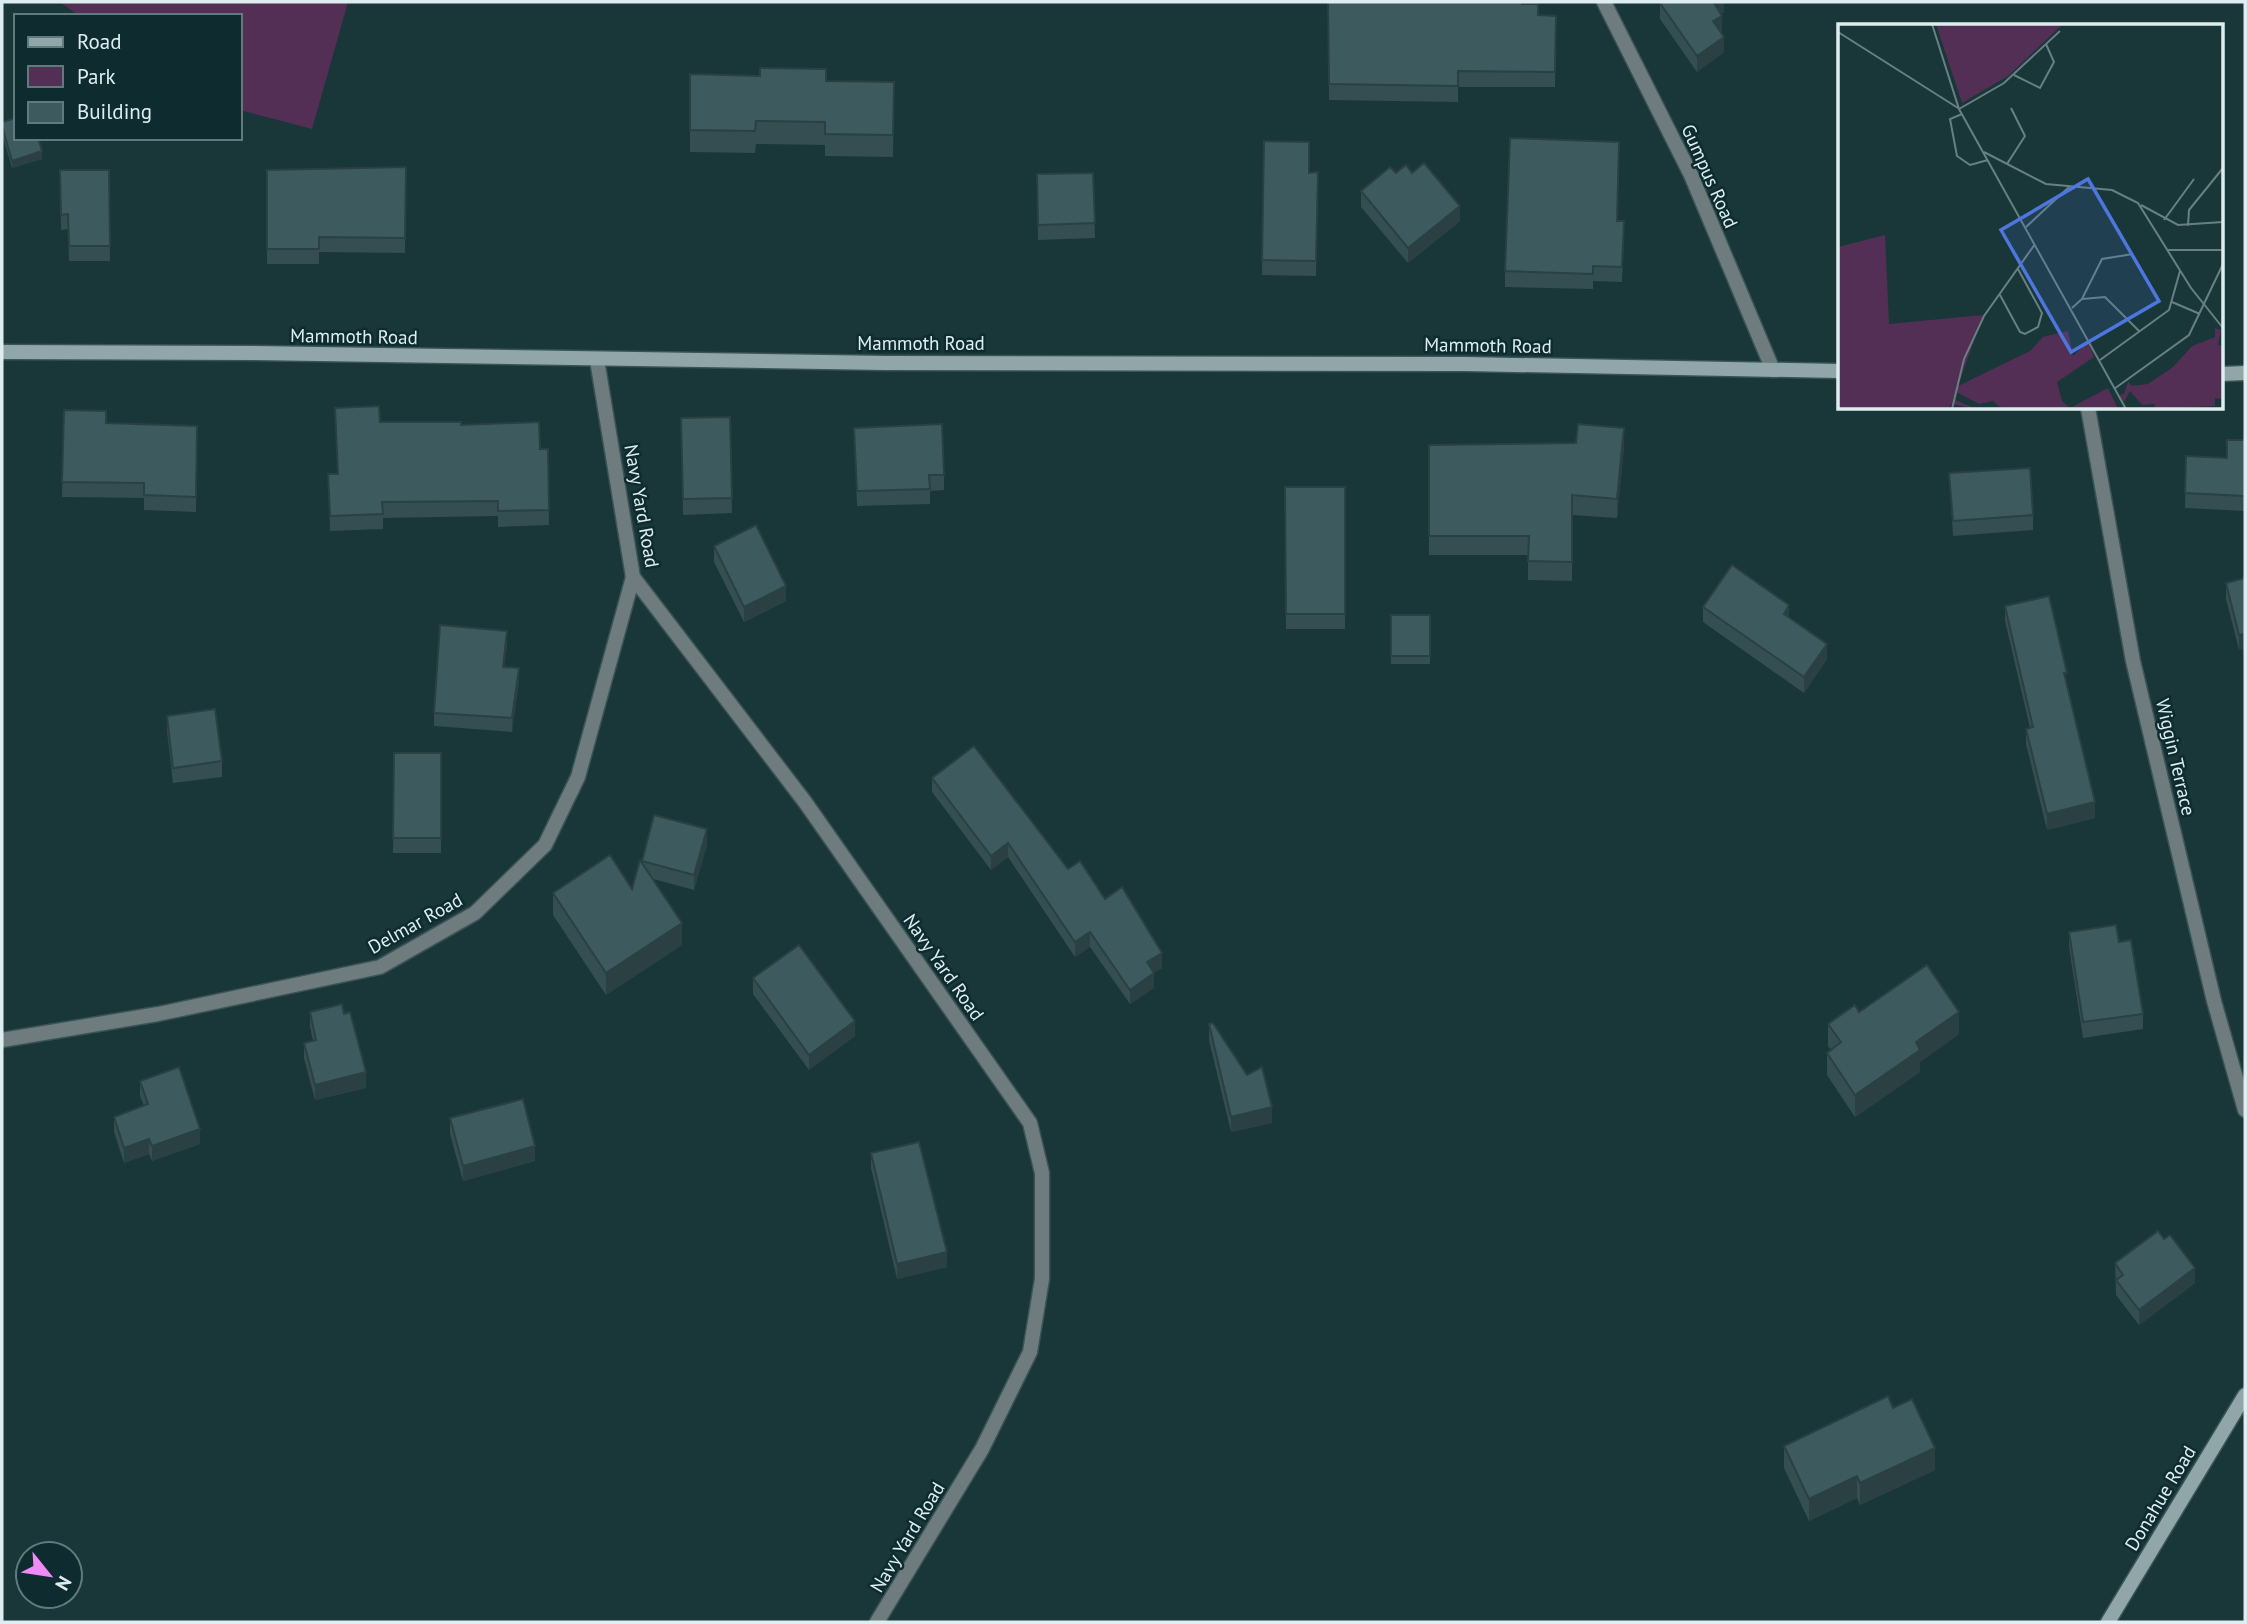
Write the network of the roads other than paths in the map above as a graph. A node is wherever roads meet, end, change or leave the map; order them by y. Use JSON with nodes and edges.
{"nodes":[{"id":1,"x":1604,"y":2,"type":"edge"},
{"id":2,"x":2,"y":352,"type":"edge"},
{"id":3,"x":597,"y":360,"type":"junction"},
{"id":4,"x":1773,"y":370,"type":"junction"},
{"id":5,"x":1838,"y":371,"type":"edge"},
{"id":6,"x":2245,"y":373,"type":"edge"},
{"id":7,"x":2222,"y":374,"type":"edge"},
{"id":8,"x":2088,"y":410,"type":"edge"},
{"id":9,"x":633,"y":577,"type":"junction"},
{"id":10,"x":2,"y":1040,"type":"edge"},
{"id":11,"x":2245,"y":1110,"type":"edge"},
{"id":12,"x":2245,"y":1395,"type":"edge"},
{"id":13,"x":877,"y":1622,"type":"edge"},
{"id":14,"x":2108,"y":1622,"type":"edge"}],
"edges":[{"from":1,"to":4,"type":"street","name":"Gumpus Road"},
{"from":2,"to":3,"type":"main road","name":"Mammoth Road"},
{"from":3,"to":4,"type":"main road","name":"Mammoth Road"},
{"from":3,"to":9,"type":"street","name":"Navy Yard Road"},
{"from":4,"to":5,"type":"main road","name":"Mammoth Road"},
{"from":6,"to":7,"type":"main road"},
{"from":8,"to":11,"type":"street","name":"Wiggin Terrace"},
{"from":9,"to":10,"type":"street","name":"Delmar Road"},
{"from":9,"to":13,"type":"street","name":"Navy Yard Road"},
{"from":12,"to":14,"type":"main road","name":"Donahue Road"}]}
